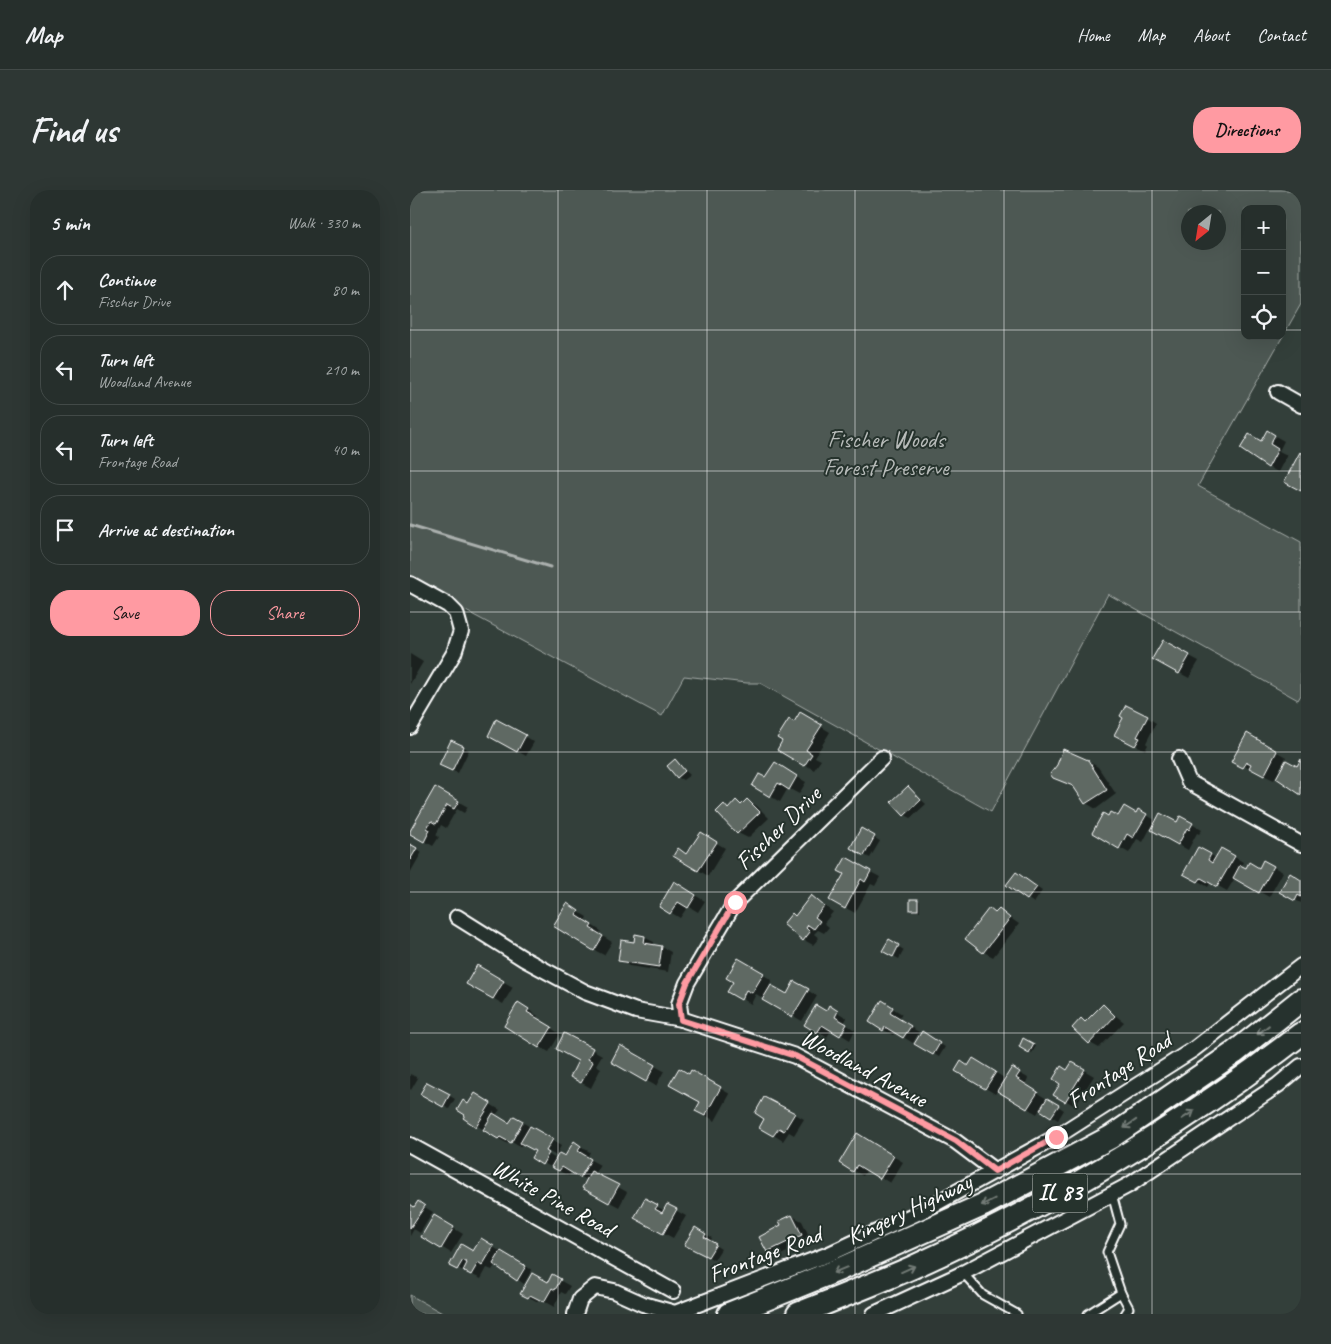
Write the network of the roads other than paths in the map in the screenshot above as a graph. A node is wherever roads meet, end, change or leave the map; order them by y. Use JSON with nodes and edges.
{"nodes":[{"id":1,"x":1278,"y":392,"type":"dead end"},
{"id":2,"x":1301,"y":405,"type":"edge"},
{"id":3,"x":410,"y":584,"type":"edge"},
{"id":4,"x":410,"y":727,"type":"edge"},
{"id":5,"x":882,"y":758,"type":"dead end"},
{"id":6,"x":1179,"y":759,"type":"dead end"},
{"id":7,"x":1301,"y":844,"type":"edge"},
{"id":8,"x":458,"y":917,"type":"dead end"},
{"id":9,"x":1301,"y":966,"type":"edge"},
{"id":10,"x":1301,"y":1000,"type":"edge"},
{"id":11,"x":681,"y":1020,"type":"junction"},
{"id":12,"x":1301,"y":1034,"type":"edge"},
{"id":13,"x":1301,"y":1066,"type":"edge"},
{"id":14,"x":410,"y":1145,"type":"edge"},
{"id":15,"x":995,"y":1171,"type":"junction"},
{"id":16,"x":1112,"y":1194,"type":"junction"},
{"id":17,"x":963,"y":1273,"type":"junction"},
{"id":18,"x":673,"y":1291,"type":"dead end"},
{"id":19,"x":1121,"y":1292,"type":"junction"},
{"id":20,"x":575,"y":1314,"type":"edge"},
{"id":21,"x":729,"y":1314,"type":"edge"},
{"id":22,"x":798,"y":1314,"type":"edge"},
{"id":23,"x":874,"y":1314,"type":"edge"},
{"id":24,"x":1017,"y":1314,"type":"edge"},
{"id":25,"x":1088,"y":1314,"type":"edge"},
{"id":26,"x":1125,"y":1314,"type":"edge"}],
"edges":[{"from":1,"to":2,"type":"street"},
{"from":3,"to":4,"type":"street"},
{"from":5,"to":11,"type":"street","name":"Fischer Drive"},
{"from":6,"to":7,"type":"street"},
{"from":8,"to":11,"type":"street","name":"Woodland Avenue"},
{"from":9,"to":15,"type":"street","name":"Frontage Road"},
{"from":10,"to":21,"type":"highway","name":"Kingery Highway","number":"IL 83","one_way":true},
{"from":11,"to":15,"type":"street","name":"Woodland Avenue"},
{"from":22,"to":12,"type":"highway","number":"IL 83","one_way":true},
{"from":13,"to":16,"type":"street"},
{"from":14,"to":18,"type":"street","name":"White Pine Road"},
{"from":15,"to":20,"type":"street","name":"Frontage Road"},
{"from":16,"to":17,"type":"street"},
{"from":16,"to":19,"type":"lane"},
{"from":17,"to":23,"type":"street"},
{"from":17,"to":24,"type":"lane"},
{"from":19,"to":25,"type":"lane"},
{"from":19,"to":26,"type":"lane"}]}
